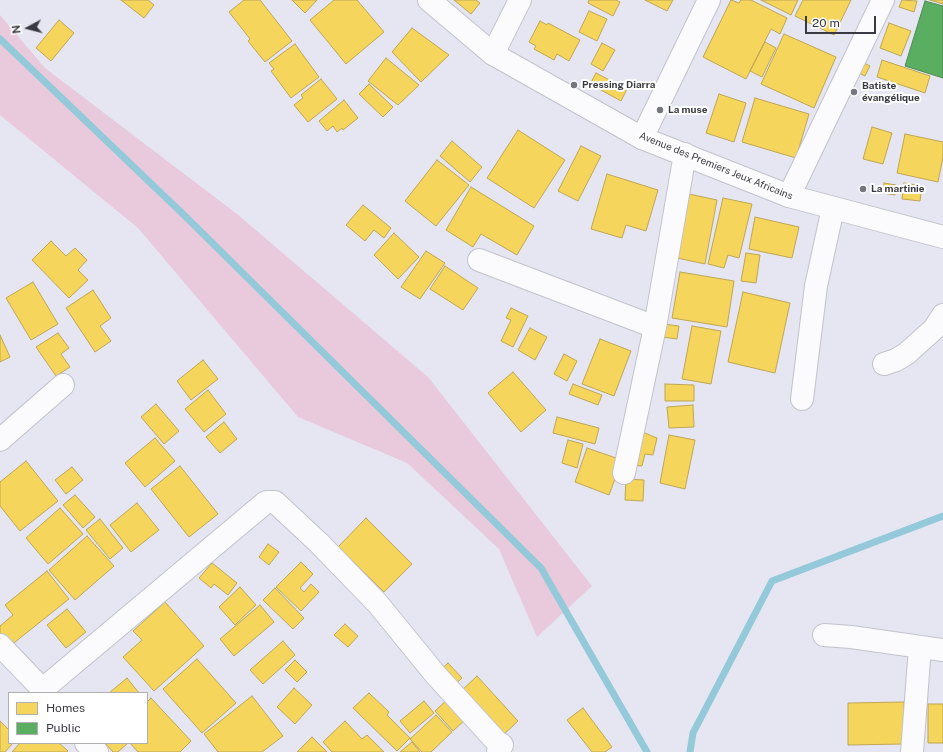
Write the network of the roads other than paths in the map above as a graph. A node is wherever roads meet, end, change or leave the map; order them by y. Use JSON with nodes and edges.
{"nodes":[{"id":1,"x":429,"y":0,"type":"edge"},
{"id":2,"x":520,"y":0,"type":"edge"},
{"id":3,"x":709,"y":0,"type":"edge"},
{"id":4,"x":882,"y":0,"type":"edge"},
{"id":5,"x":493,"y":54,"type":"junction"},
{"id":6,"x":642,"y":138,"type":"junction"},
{"id":7,"x":685,"y":154,"type":"junction"},
{"id":8,"x":789,"y":196,"type":"junction"},
{"id":9,"x":833,"y":208,"type":"junction"},
{"id":10,"x":943,"y":237,"type":"edge"},
{"id":11,"x":480,"y":260,"type":"dead end"},
{"id":12,"x":943,"y":316,"type":"edge"},
{"id":13,"x":655,"y":327,"type":"junction"},
{"id":14,"x":884,"y":364,"type":"dead end"},
{"id":15,"x":64,"y":385,"type":"dead end"},
{"id":16,"x":802,"y":399,"type":"dead end"},
{"id":17,"x":0,"y":440,"type":"edge"},
{"id":18,"x":624,"y":473,"type":"dead end"},
{"id":19,"x":824,"y":635,"type":"dead end"},
{"id":20,"x":0,"y":645,"type":"edge"},
{"id":21,"x":920,"y":647,"type":"junction"},
{"id":22,"x":943,"y":650,"type":"edge"},
{"id":23,"x":45,"y":691,"type":"edge"},
{"id":24,"x":87,"y":744,"type":"edge"},
{"id":25,"x":97,"y":752,"type":"edge"},
{"id":26,"x":498,"y":752,"type":"edge"},
{"id":27,"x":912,"y":752,"type":"edge"}],
"edges":[{"from":1,"to":5,"type":"street","name":"Avenue des Premiers Jeux Africains"},
{"from":2,"to":5,"type":"street"},
{"from":3,"to":6,"type":"street"},
{"from":4,"to":8,"type":"street"},
{"from":5,"to":6,"type":"street","name":"Avenue des Premiers Jeux Africains"},
{"from":6,"to":7,"type":"street","name":"Avenue des Premiers Jeux Africains"},
{"from":7,"to":8,"type":"street","name":"Avenue des Premiers Jeux Africains"},
{"from":7,"to":13,"type":"street"},
{"from":8,"to":9,"type":"street","name":"Avenue des Premiers Jeux Africains"},
{"from":9,"to":10,"type":"street","name":"Avenue des Premiers Jeux Africains"},
{"from":9,"to":16,"type":"street"},
{"from":11,"to":13,"type":"street"},
{"from":12,"to":14,"type":"street"},
{"from":13,"to":18,"type":"street"},
{"from":15,"to":17,"type":"street"},
{"from":19,"to":21,"type":"street"},
{"from":20,"to":23,"type":"street"},
{"from":21,"to":22,"type":"street"},
{"from":21,"to":27,"type":"street"},
{"from":23,"to":26,"type":"street"},
{"from":24,"to":25,"type":"street"}]}
